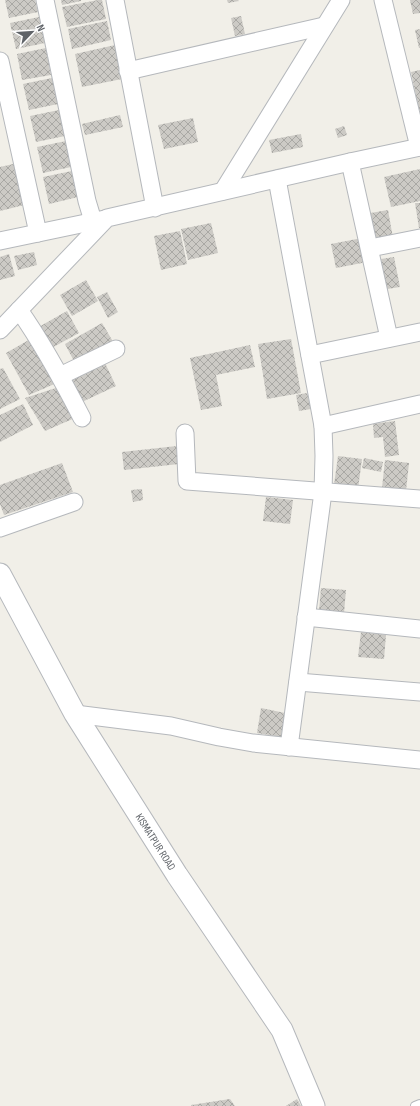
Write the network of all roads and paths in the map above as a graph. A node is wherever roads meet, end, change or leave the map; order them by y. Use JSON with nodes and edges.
{"nodes":[{"id":1,"x":45,"y":0,"type":"edge"},
{"id":2,"x":115,"y":0,"type":"edge"},
{"id":3,"x":341,"y":0,"type":"edge"},
{"id":4,"x":383,"y":0,"type":"edge"},
{"id":5,"x":324,"y":26,"type":"junction"},
{"id":6,"x":0,"y":61,"type":"edge"},
{"id":7,"x":128,"y":71,"type":"junction"},
{"id":8,"x":420,"y":147,"type":"edge"},
{"id":9,"x":350,"y":162,"type":"junction"},
{"id":10,"x":277,"y":179,"type":"junction"},
{"id":11,"x":223,"y":192,"type":"junction"},
{"id":12,"x":155,"y":208,"type":"junction"},
{"id":13,"x":100,"y":220,"type":"junction"},
{"id":14,"x":38,"y":233,"type":"junction"},
{"id":15,"x":420,"y":238,"type":"edge"},
{"id":16,"x":0,"y":242,"type":"edge"},
{"id":17,"x":370,"y":248,"type":"junction"},
{"id":18,"x":19,"y":310,"type":"junction"},
{"id":19,"x":0,"y":330,"type":"edge"},
{"id":20,"x":420,"y":332,"type":"edge"},
{"id":21,"x":389,"y":338,"type":"junction"},
{"id":22,"x":116,"y":348,"type":"dead end"},
{"id":23,"x":310,"y":354,"type":"junction"},
{"id":24,"x":60,"y":376,"type":"junction"},
{"id":25,"x":420,"y":404,"type":"edge"},
{"id":26,"x":82,"y":418,"type":"dead end"},
{"id":27,"x":322,"y":426,"type":"junction"},
{"id":28,"x":185,"y":433,"type":"dead end"},
{"id":29,"x":323,"y":492,"type":"junction"},
{"id":30,"x":420,"y":499,"type":"edge"},
{"id":31,"x":74,"y":502,"type":"dead end"},
{"id":32,"x":0,"y":528,"type":"edge"},
{"id":33,"x":0,"y":574,"type":"edge"},
{"id":34,"x":306,"y":616,"type":"junction"},
{"id":35,"x":420,"y":629,"type":"edge"},
{"id":36,"x":298,"y":682,"type":"junction"},
{"id":37,"x":420,"y":692,"type":"edge"},
{"id":38,"x":76,"y":714,"type":"junction"},
{"id":39,"x":289,"y":747,"type":"junction"},
{"id":40,"x":420,"y":760,"type":"edge"},
{"id":41,"x":420,"y":1104,"type":"edge"},
{"id":42,"x":314,"y":1106,"type":"edge"},
{"id":43,"x":415,"y":1106,"type":"edge"}],
"edges":[{"from":1,"to":13,"type":"street"},
{"from":2,"to":7,"type":"street"},
{"from":3,"to":5,"type":"street"},
{"from":4,"to":8,"type":"street"},
{"from":5,"to":7,"type":"street"},
{"from":5,"to":11,"type":"street"},
{"from":6,"to":14,"type":"street"},
{"from":7,"to":12,"type":"street"},
{"from":8,"to":9,"type":"street"},
{"from":9,"to":10,"type":"street"},
{"from":9,"to":17,"type":"street"},
{"from":10,"to":11,"type":"street"},
{"from":10,"to":23,"type":"street"},
{"from":11,"to":12,"type":"street"},
{"from":12,"to":13,"type":"street"},
{"from":13,"to":14,"type":"street"},
{"from":13,"to":18,"type":"street"},
{"from":14,"to":16,"type":"street"},
{"from":15,"to":17,"type":"street"},
{"from":17,"to":21,"type":"street"},
{"from":18,"to":19,"type":"street"},
{"from":18,"to":24,"type":"street"},
{"from":20,"to":21,"type":"street"},
{"from":21,"to":23,"type":"street"},
{"from":22,"to":24,"type":"street"},
{"from":23,"to":27,"type":"street"},
{"from":24,"to":26,"type":"street"},
{"from":25,"to":27,"type":"street"},
{"from":27,"to":29,"type":"street"},
{"from":28,"to":29,"type":"street"},
{"from":29,"to":30,"type":"street"},
{"from":29,"to":34,"type":"street"},
{"from":31,"to":32,"type":"street"},
{"from":33,"to":38,"type":"street","name":"KISMATPUR ROAD"},
{"from":34,"to":35,"type":"street"},
{"from":34,"to":36,"type":"street"},
{"from":36,"to":37,"type":"street"},
{"from":36,"to":39,"type":"street"},
{"from":38,"to":39,"type":"street"},
{"from":38,"to":42,"type":"street","name":"KISMATPUR ROAD"},
{"from":39,"to":40,"type":"street"},
{"from":41,"to":43,"type":"lane"}]}
